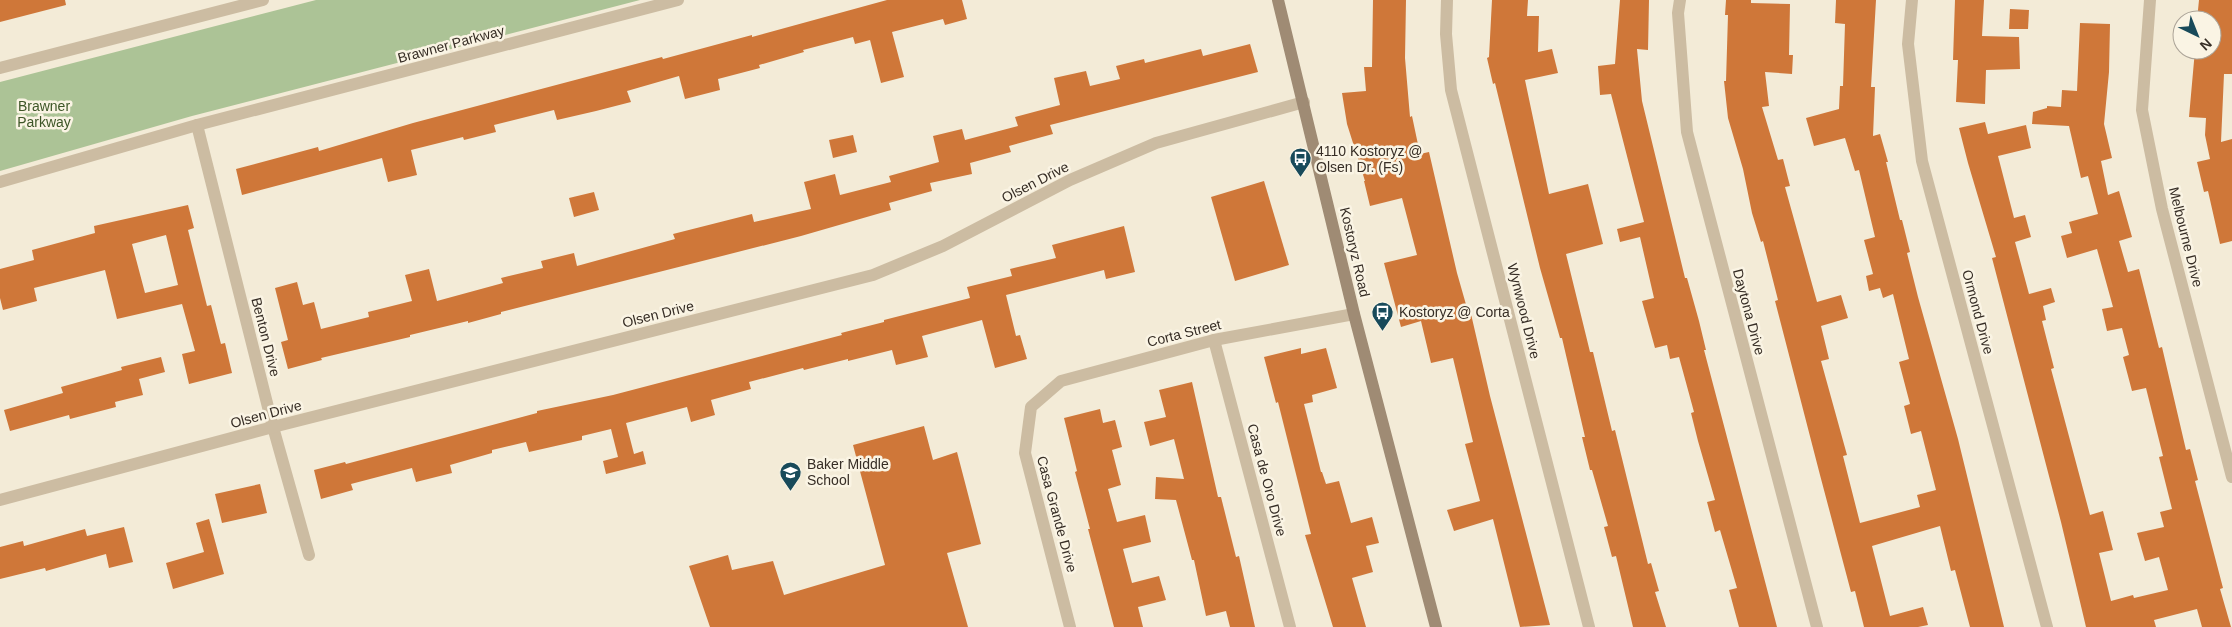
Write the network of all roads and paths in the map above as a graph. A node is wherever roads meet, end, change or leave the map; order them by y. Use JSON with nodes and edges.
{"nodes":[{"id":1,"x":263,"y":0,"type":"edge"},
{"id":2,"x":678,"y":0,"type":"edge"},
{"id":3,"x":1278,"y":0,"type":"edge"},
{"id":4,"x":1447,"y":0,"type":"edge"},
{"id":5,"x":1680,"y":0,"type":"edge"},
{"id":6,"x":1912,"y":0,"type":"edge"},
{"id":7,"x":2150,"y":0,"type":"edge"},
{"id":8,"x":0,"y":68,"type":"edge"},
{"id":9,"x":1304,"y":102,"type":"junction"},
{"id":10,"x":197,"y":125,"type":"junction"},
{"id":11,"x":0,"y":182,"type":"edge"},
{"id":12,"x":1354,"y":314,"type":"junction"},
{"id":13,"x":1214,"y":340,"type":"junction"},
{"id":14,"x":1031,"y":407,"type":"joint"},
{"id":15,"x":273,"y":427,"type":"junction"},
{"id":16,"x":2232,"y":477,"type":"edge"},
{"id":17,"x":0,"y":500,"type":"edge"},
{"id":18,"x":308,"y":555,"type":"dead end"},
{"id":19,"x":1070,"y":627,"type":"edge"},
{"id":20,"x":1290,"y":627,"type":"edge"},
{"id":21,"x":1436,"y":627,"type":"edge"},
{"id":22,"x":1589,"y":627,"type":"edge"},
{"id":23,"x":1817,"y":627,"type":"edge"},
{"id":24,"x":2047,"y":627,"type":"edge"}],
"edges":[{"from":1,"to":8,"type":"street"},
{"from":2,"to":10,"type":"street","name":"Brawner Parkway"},
{"from":3,"to":9,"type":"main road","name":"Kostoryz Road"},
{"from":4,"to":22,"type":"street","name":"Wynwood Drive"},
{"from":5,"to":23,"type":"street","name":"Daytona Drive"},
{"from":6,"to":24,"type":"street","name":"Ormond Drive"},
{"from":7,"to":16,"type":"street","name":"Melbourne Drive"},
{"from":9,"to":12,"type":"main road","name":"Kostoryz Road"},
{"from":9,"to":15,"type":"street","name":"Olsen Drive"},
{"from":10,"to":11,"type":"street","name":"Brawner Parkway"},
{"from":10,"to":15,"type":"street","name":"Benton Drive"},
{"from":12,"to":13,"type":"street","name":"Corta Street"},
{"from":12,"to":21,"type":"main road","name":"Kostoryz Road"},
{"from":13,"to":14,"type":"street","name":"Corta Street"},
{"from":13,"to":20,"type":"street","name":"Casa de Oro Drive"},
{"from":14,"to":19,"type":"street","name":"Casa Grande Drive"},
{"from":15,"to":17,"type":"street","name":"Olsen Drive"},
{"from":15,"to":18,"type":"street","name":"Benton Drive"}]}
